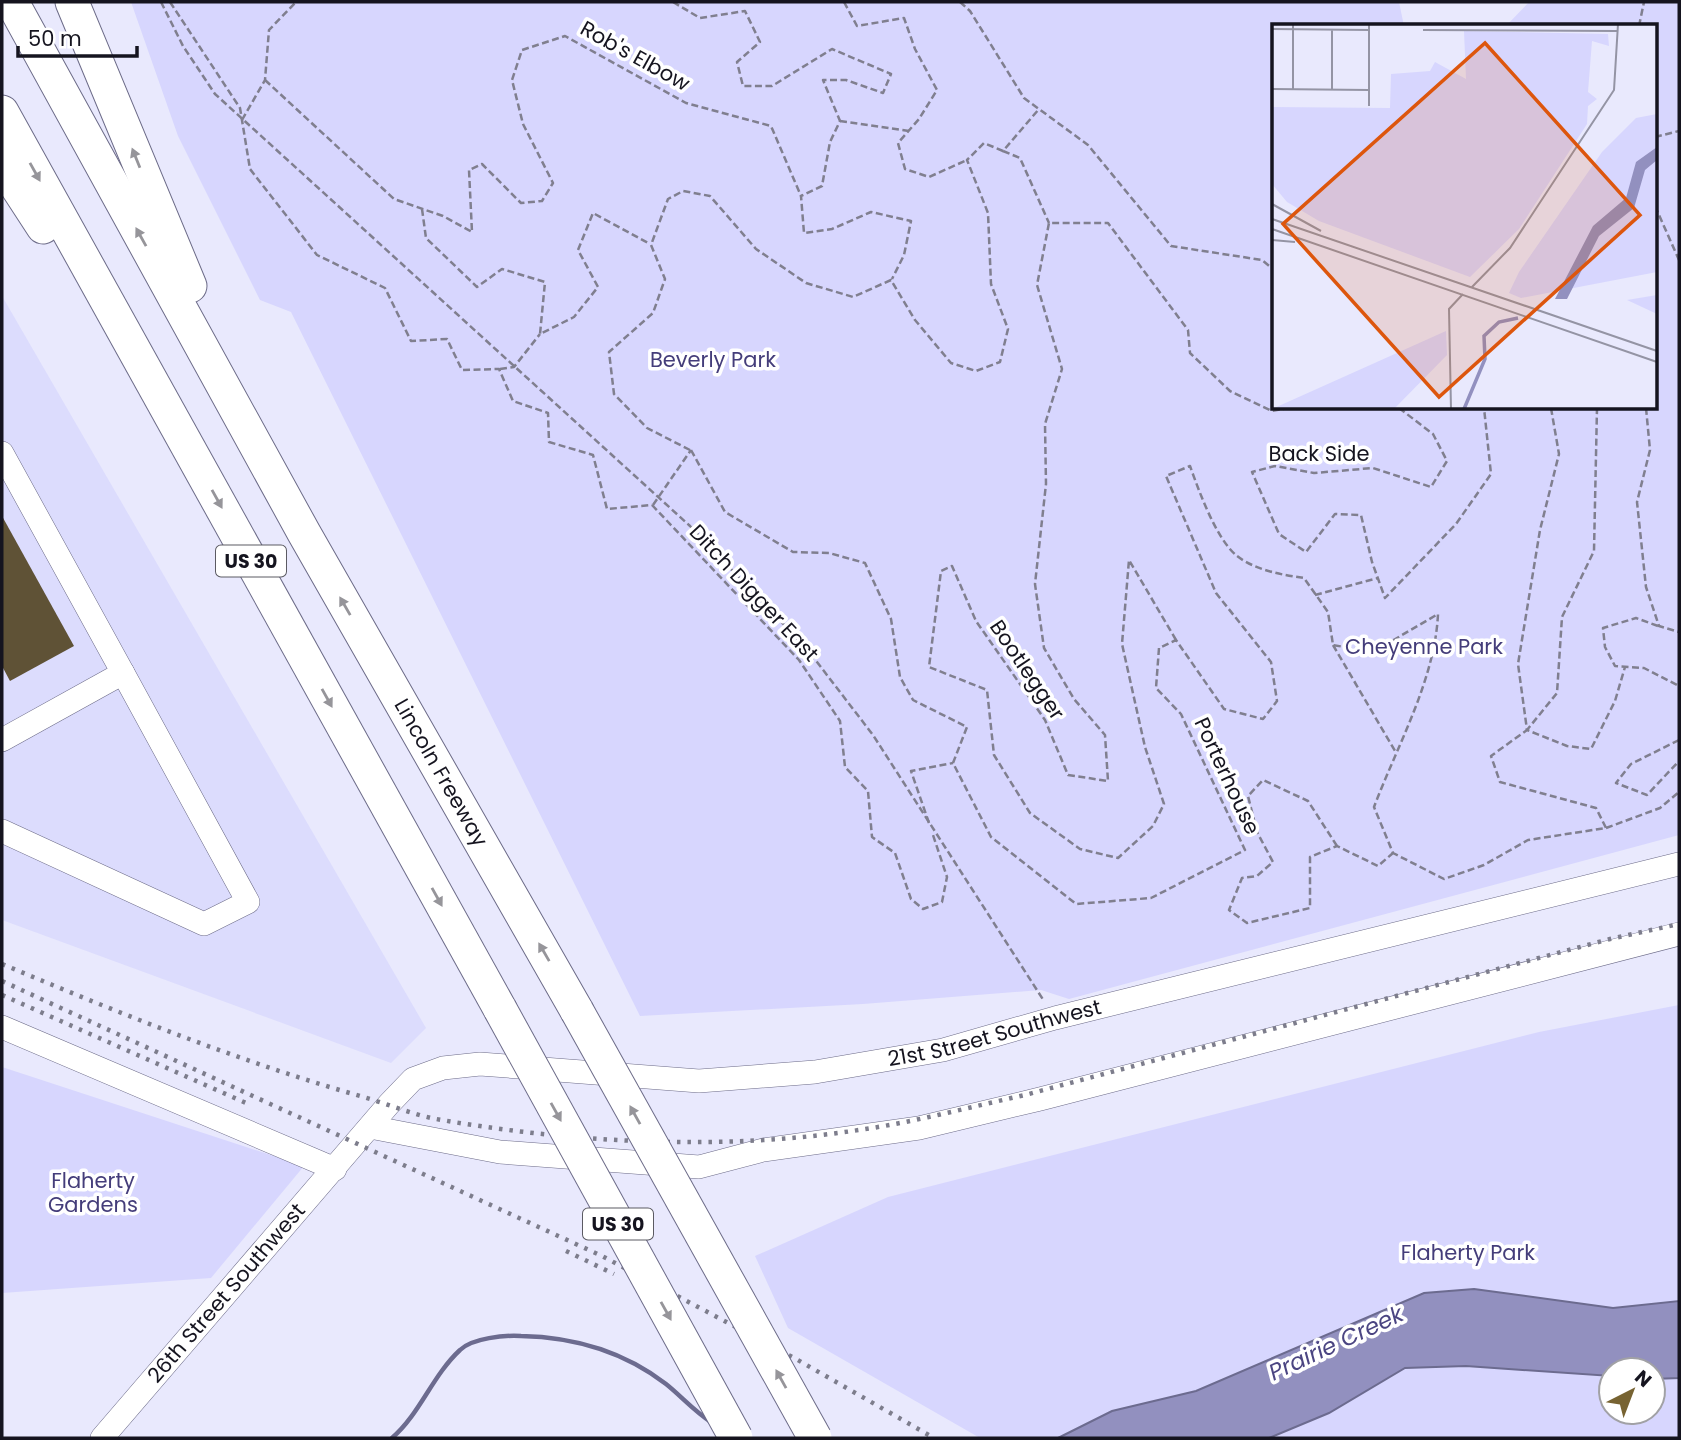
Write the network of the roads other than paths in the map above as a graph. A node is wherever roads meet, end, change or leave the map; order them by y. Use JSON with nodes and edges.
{"nodes":[{"id":1,"x":12,"y":2,"type":"edge"},
{"id":2,"x":72,"y":2,"type":"edge"},
{"id":3,"x":2,"y":112,"type":"edge"},
{"id":4,"x":2,"y":164,"type":"edge"},
{"id":5,"x":2,"y":453,"type":"edge"},
{"id":6,"x":196,"y":462,"type":"junction"},
{"id":7,"x":304,"y":533,"type":"junction"},
{"id":8,"x":123,"y":673,"type":"junction"},
{"id":9,"x":2,"y":740,"type":"edge"},
{"id":10,"x":2,"y":831,"type":"edge"},
{"id":11,"x":1669,"y":867,"type":"edge"},
{"id":12,"x":1679,"y":934,"type":"edge"},
{"id":13,"x":2,"y":1027,"type":"edge"},
{"id":14,"x":370,"y":1127,"type":"junction"},
{"id":15,"x":351,"y":1151,"type":"joint"},
{"id":16,"x":335,"y":1169,"type":"junction"},
{"id":17,"x":102,"y":1438,"type":"edge"},
{"id":18,"x":736,"y":1438,"type":"edge"},
{"id":19,"x":815,"y":1438,"type":"edge"}],
"edges":[{"from":7,"to":1,"type":"highway","number":"US 30","one_way":true},
{"from":7,"to":2,"type":"highway","one_way":true},
{"from":3,"to":6,"type":"highway","number":"US 30","one_way":true},
{"from":4,"to":6,"type":"highway"},
{"from":5,"to":8,"type":"street"},
{"from":6,"to":18,"type":"highway","number":"US 30","one_way":true,"bridge":true},
{"from":19,"to":7,"type":"highway","name":"Lincoln Freeway","number":"US 30","one_way":true,"bridge":true},
{"from":8,"to":9,"type":"street"},
{"from":8,"to":10,"type":"street"},
{"from":11,"to":14,"type":"street","name":"21st Street Southwest"},
{"from":12,"to":14,"type":"street"},
{"from":13,"to":16,"type":"street"},
{"from":14,"to":15,"type":"street","name":"21st Street Southwest"},
{"from":15,"to":16,"type":"street","name":"26th Street Southwest"},
{"from":16,"to":17,"type":"street","name":"26th Street Southwest"}]}
